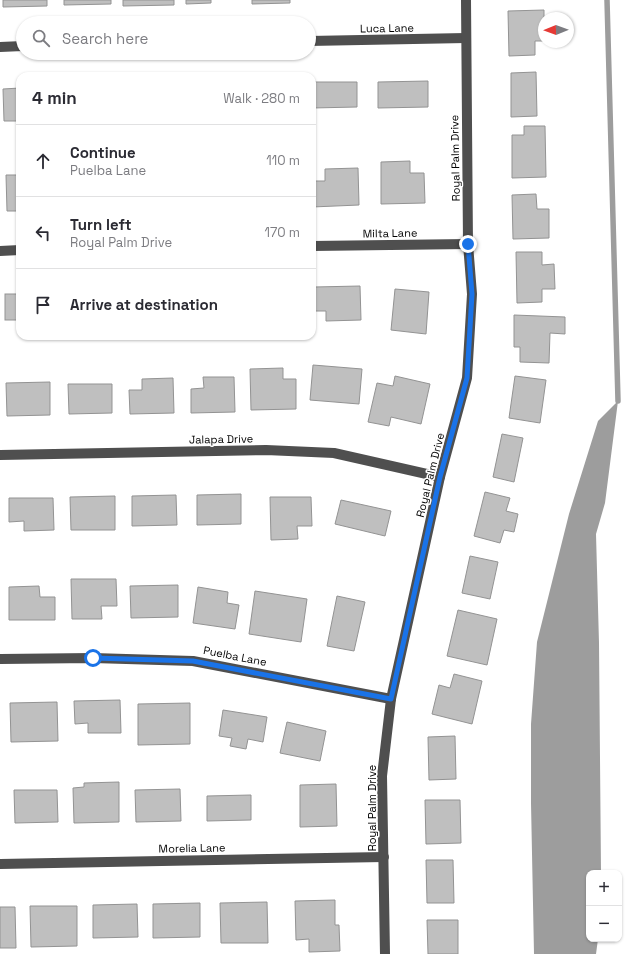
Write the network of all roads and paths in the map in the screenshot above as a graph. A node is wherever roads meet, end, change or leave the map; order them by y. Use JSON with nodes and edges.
{"nodes":[{"id":1,"x":466,"y":0,"type":"edge"},
{"id":2,"x":466,"y":38,"type":"junction"},
{"id":3,"x":316,"y":41,"type":"edge"},
{"id":4,"x":16,"y":46,"type":"edge"},
{"id":5,"x":0,"y":47,"type":"edge"},
{"id":6,"x":468,"y":244,"type":"junction"},
{"id":7,"x":316,"y":246,"type":"edge"},
{"id":8,"x":16,"y":250,"type":"edge"},
{"id":9,"x":0,"y":251,"type":"edge"},
{"id":10,"x":0,"y":455,"type":"edge"},
{"id":11,"x":440,"y":477,"type":"junction"},
{"id":12,"x":0,"y":659,"type":"edge"},
{"id":13,"x":391,"y":699,"type":"junction"},
{"id":14,"x":384,"y":857,"type":"junction"},
{"id":15,"x":0,"y":864,"type":"edge"},
{"id":16,"x":385,"y":954,"type":"edge"}],
"edges":[{"from":1,"to":2,"type":"street","name":"Royal Palm Drive"},
{"from":2,"to":3,"type":"street","name":"Luca Lane"},
{"from":2,"to":6,"type":"street","name":"Royal Palm Drive"},
{"from":4,"to":5,"type":"street"},
{"from":6,"to":7,"type":"street","name":"Milta Lane"},
{"from":6,"to":11,"type":"street","name":"Royal Palm Drive"},
{"from":8,"to":9,"type":"street"},
{"from":10,"to":11,"type":"street","name":"Jalapa Drive"},
{"from":11,"to":13,"type":"street","name":"Royal Palm Drive"},
{"from":12,"to":13,"type":"street","name":"Puelba Lane"},
{"from":13,"to":14,"type":"street","name":"Royal Palm Drive"},
{"from":14,"to":15,"type":"street","name":"Morelia Lane"},
{"from":14,"to":16,"type":"street","name":"Royal Palm Drive"}]}
